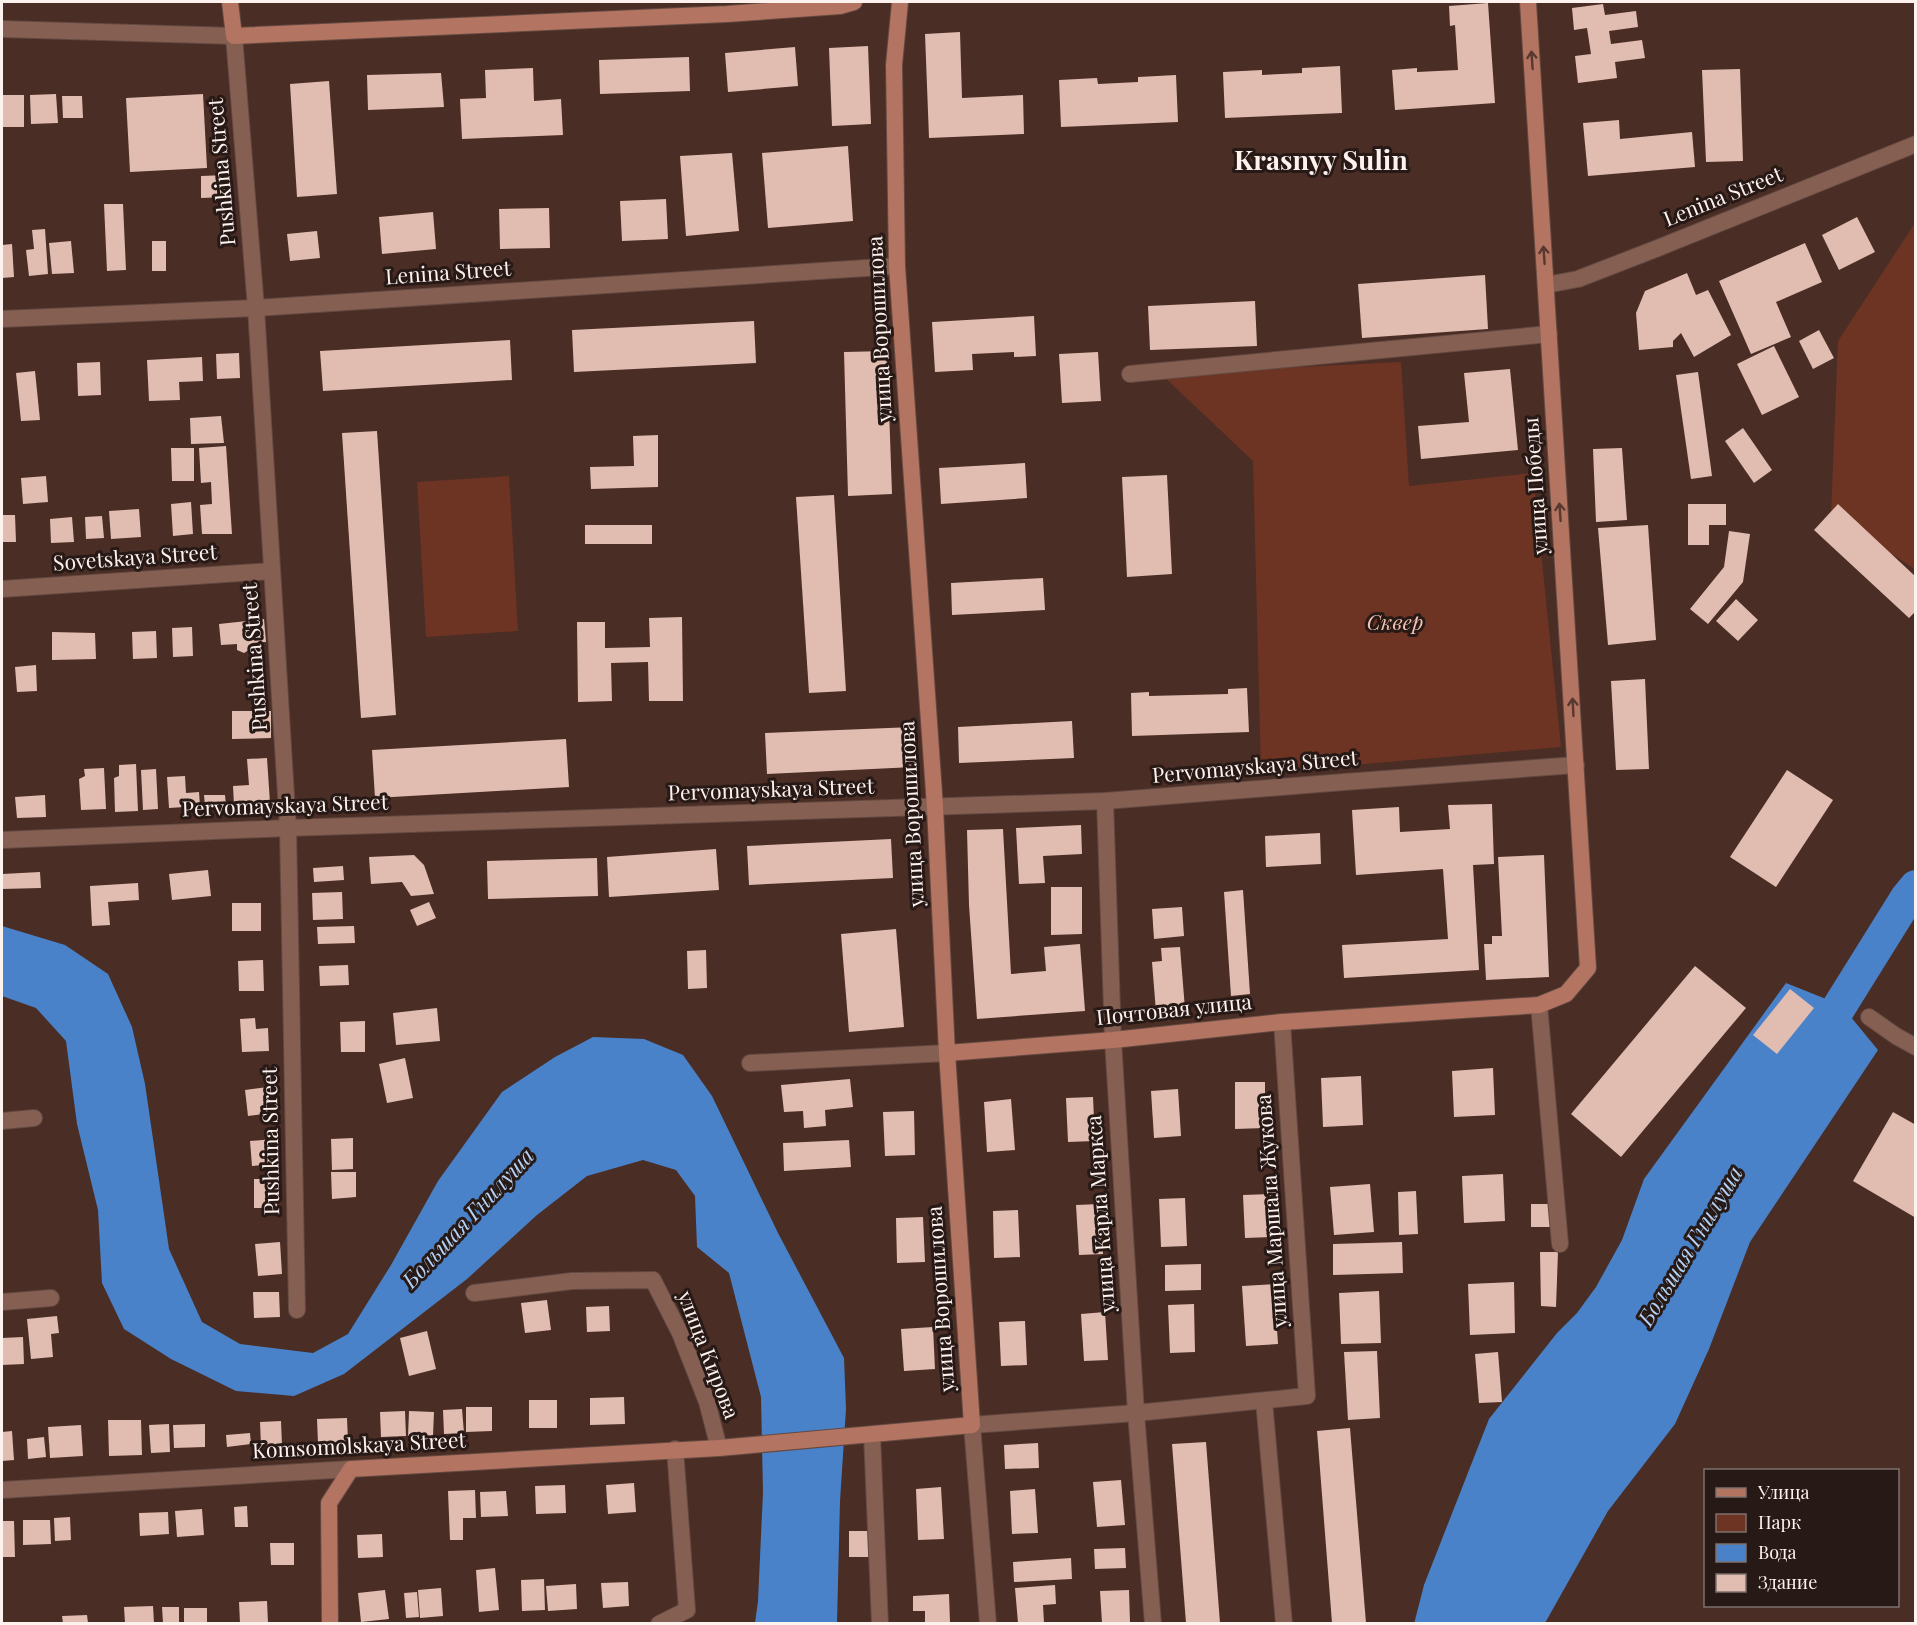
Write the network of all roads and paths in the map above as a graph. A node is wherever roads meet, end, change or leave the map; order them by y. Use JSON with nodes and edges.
{"nodes":[{"id":1,"x":230,"y":2,"type":"edge"},
{"id":2,"x":854,"y":2,"type":"edge"},
{"id":3,"x":900,"y":2,"type":"edge"},
{"id":4,"x":1528,"y":2,"type":"edge"},
{"id":5,"x":2,"y":29,"type":"edge"},
{"id":6,"x":234,"y":36,"type":"junction"},
{"id":7,"x":1916,"y":144,"type":"edge"},
{"id":8,"x":897,"y":266,"type":"junction"},
{"id":9,"x":1546,"y":285,"type":"junction"},
{"id":10,"x":256,"y":308,"type":"junction"},
{"id":11,"x":2,"y":319,"type":"edge"},
{"id":12,"x":1549,"y":334,"type":"junction"},
{"id":13,"x":1130,"y":374,"type":"dead end"},
{"id":14,"x":272,"y":572,"type":"junction"},
{"id":15,"x":2,"y":589,"type":"edge"},
{"id":16,"x":1576,"y":765,"type":"junction"},
{"id":17,"x":1105,"y":801,"type":"junction"},
{"id":18,"x":935,"y":807,"type":"junction"},
{"id":19,"x":288,"y":828,"type":"junction"},
{"id":20,"x":2,"y":840,"type":"edge"},
{"id":21,"x":1588,"y":968,"type":"joint"},
{"id":22,"x":1539,"y":1005,"type":"junction"},
{"id":23,"x":1869,"y":1017,"type":"dead end"},
{"id":24,"x":1282,"y":1022,"type":"junction"},
{"id":25,"x":1113,"y":1040,"type":"junction"},
{"id":26,"x":1916,"y":1047,"type":"edge"},
{"id":27,"x":947,"y":1053,"type":"junction"},
{"id":28,"x":750,"y":1063,"type":"dead end"},
{"id":29,"x":34,"y":1118,"type":"dead end"},
{"id":30,"x":2,"y":1121,"type":"edge"},
{"id":31,"x":1560,"y":1244,"type":"dead end"},
{"id":32,"x":474,"y":1293,"type":"dead end"},
{"id":33,"x":51,"y":1298,"type":"dead end"},
{"id":34,"x":2,"y":1302,"type":"edge"},
{"id":35,"x":297,"y":1311,"type":"dead end"},
{"id":36,"x":1264,"y":1401,"type":"junction"},
{"id":37,"x":1136,"y":1413,"type":"junction"},
{"id":38,"x":972,"y":1425,"type":"junction"},
{"id":39,"x":872,"y":1435,"type":"junction"},
{"id":40,"x":719,"y":1448,"type":"junction"},
{"id":41,"x":675,"y":1449,"type":"junction"},
{"id":42,"x":351,"y":1469,"type":"junction"},
{"id":43,"x":2,"y":1490,"type":"edge"},
{"id":44,"x":330,"y":1623,"type":"edge"},
{"id":45,"x":659,"y":1623,"type":"edge"},
{"id":46,"x":880,"y":1623,"type":"edge"},
{"id":47,"x":988,"y":1623,"type":"edge"},
{"id":48,"x":1152,"y":1623,"type":"edge"},
{"id":49,"x":1284,"y":1623,"type":"edge"}],
"edges":[{"from":1,"to":6,"type":"main road","name":"Pushkina Street"},
{"from":2,"to":6,"type":"main road"},
{"from":3,"to":8,"type":"main road","name":"улица Ворошилова"},
{"from":9,"to":4,"type":"main road","name":"улица Победы","one_way":true},
{"from":5,"to":6,"type":"street"},
{"from":6,"to":10,"type":"street","name":"Pushkina Street"},
{"from":7,"to":9,"type":"street","name":"Lenina Street"},
{"from":8,"to":10,"type":"street","name":"Lenina Street"},
{"from":8,"to":18,"type":"main road","name":"улица Ворошилова"},
{"from":9,"to":12,"type":"main road","name":"улица Победы"},
{"from":10,"to":11,"type":"street","name":"Lenina Street"},
{"from":10,"to":14,"type":"street","name":"Pushkina Street"},
{"from":12,"to":13,"type":"street"},
{"from":16,"to":12,"type":"main road","name":"улица Победы","one_way":true},
{"from":14,"to":15,"type":"street","name":"Sovetskaya Street"},
{"from":14,"to":19,"type":"street","name":"Pushkina Street"},
{"from":16,"to":17,"type":"street","name":"Pervomayskaya Street"},
{"from":16,"to":21,"type":"main road","name":"улица Победы"},
{"from":17,"to":18,"type":"street","name":"Pervomayskaya Street"},
{"from":17,"to":25,"type":"street","name":"улица Карла Маркса"},
{"from":18,"to":19,"type":"street","name":"Pervomayskaya Street"},
{"from":18,"to":27,"type":"main road","name":"улица Ворошилова"},
{"from":19,"to":20,"type":"street","name":"Pervomayskaya Street"},
{"from":19,"to":35,"type":"street","name":"Pushkina Street"},
{"from":21,"to":22,"type":"main road","name":"Почтовая улица"},
{"from":22,"to":24,"type":"main road","name":"Почтовая улица"},
{"from":22,"to":31,"type":"street"},
{"from":23,"to":26,"type":"street"},
{"from":24,"to":25,"type":"main road","name":"Почтовая улица"},
{"from":24,"to":36,"type":"street","name":"улица Маршала Жукова"},
{"from":25,"to":27,"type":"main road","name":"Почтовая улица"},
{"from":25,"to":37,"type":"street","name":"улица Карла Маркса"},
{"from":27,"to":28,"type":"street","name":"Почтовая улица"},
{"from":27,"to":38,"type":"main road","name":"улица Ворошилова"},
{"from":29,"to":30,"type":"street"},
{"from":32,"to":40,"type":"street","name":"улица Кирова"},
{"from":33,"to":34,"type":"street"},
{"from":36,"to":37,"type":"street"},
{"from":36,"to":49,"type":"street"},
{"from":37,"to":38,"type":"street"},
{"from":37,"to":48,"type":"street","name":"улица Карла Маркса"},
{"from":38,"to":39,"type":"main road","name":"Komsomolskaya Street"},
{"from":38,"to":47,"type":"street","name":"улица Ворошилова"},
{"from":39,"to":40,"type":"main road","name":"Komsomolskaya Street"},
{"from":39,"to":46,"type":"street"},
{"from":40,"to":41,"type":"main road","name":"Komsomolskaya Street"},
{"from":41,"to":42,"type":"main road","name":"Komsomolskaya Street"},
{"from":41,"to":45,"type":"street"},
{"from":42,"to":43,"type":"street","name":"Komsomolskaya Street"},
{"from":42,"to":44,"type":"main road"}]}
